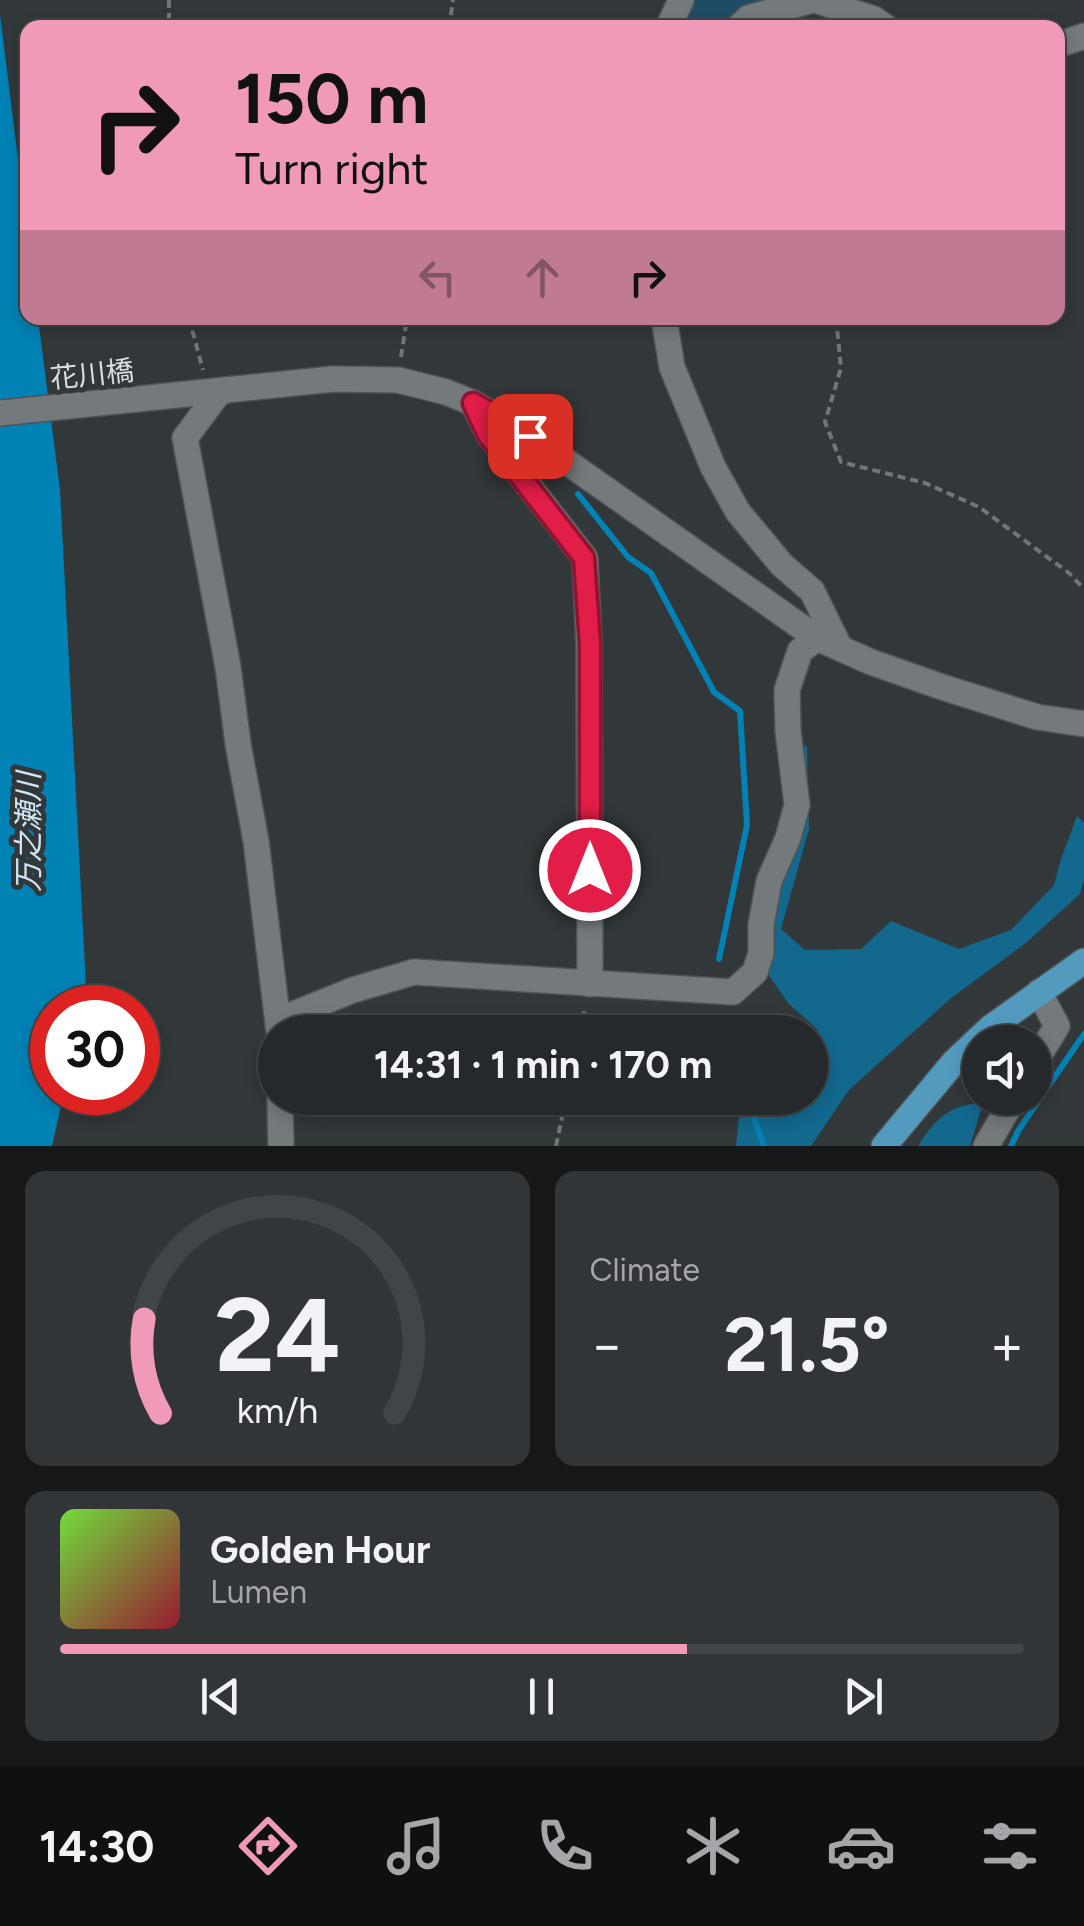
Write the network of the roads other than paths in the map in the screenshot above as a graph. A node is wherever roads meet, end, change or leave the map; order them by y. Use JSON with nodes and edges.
{"nodes":[{"id":1,"x":814,"y":0,"type":"edge"},
{"id":2,"x":746,"y":20,"type":"edge"},
{"id":3,"x":876,"y":20,"type":"edge"},
{"id":4,"x":665,"y":325,"type":"edge"},
{"id":5,"x":225,"y":390,"type":"junction"},
{"id":6,"x":473,"y":403,"type":"junction"},
{"id":7,"x":0,"y":413,"type":"edge"},
{"id":8,"x":828,"y":643,"type":"junction"},
{"id":9,"x":1084,"y":724,"type":"edge"},
{"id":10,"x":1084,"y":961,"type":"edge"},
{"id":11,"x":590,"y":984,"type":"junction"},
{"id":12,"x":1039,"y":992,"type":"junction"},
{"id":13,"x":278,"y":1015,"type":"edge"},
{"id":14,"x":302,"y":1015,"type":"edge"},
{"id":15,"x":1052,"y":1034,"type":"edge"},
{"id":16,"x":281,"y":1115,"type":"edge"},
{"id":17,"x":1004,"y":1115,"type":"edge"},
{"id":18,"x":282,"y":1146,"type":"edge"},
{"id":19,"x":884,"y":1146,"type":"edge"},
{"id":20,"x":986,"y":1146,"type":"edge"}],
"edges":[{"from":1,"to":2,"type":"street"},
{"from":1,"to":3,"type":"street"},
{"from":4,"to":8,"type":"street"},
{"from":5,"to":6,"type":"street","name":"花川橋"},
{"from":5,"to":7,"type":"street","name":"花川橋"},
{"from":5,"to":13,"type":"street"},
{"from":6,"to":8,"type":"street","name":"花川橋"},
{"from":6,"to":11,"type":"street"},
{"from":8,"to":9,"type":"street","name":"花川橋"},
{"from":8,"to":11,"type":"street"},
{"from":10,"to":12,"type":"main road"},
{"from":11,"to":14,"type":"street"},
{"from":12,"to":15,"type":"street"},
{"from":12,"to":19,"type":"main road"},
{"from":16,"to":18,"type":"street"},
{"from":17,"to":20,"type":"street"}]}
